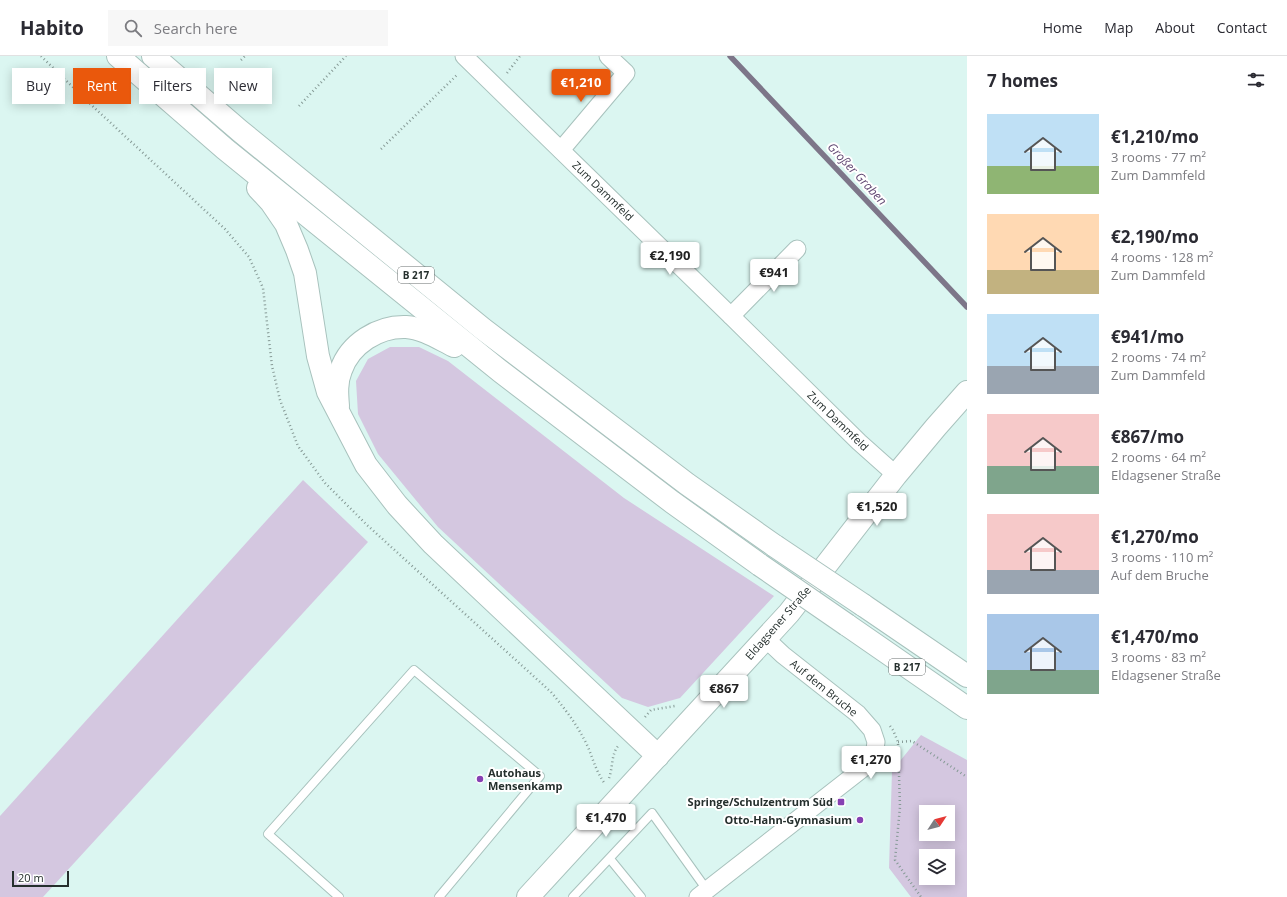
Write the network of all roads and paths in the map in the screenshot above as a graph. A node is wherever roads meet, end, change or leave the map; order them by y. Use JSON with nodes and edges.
{"nodes":[{"id":1,"x":118,"y":56,"type":"edge"},
{"id":2,"x":153,"y":56,"type":"edge"},
{"id":3,"x":245,"y":56,"type":"edge"},
{"id":4,"x":346,"y":56,"type":"edge"},
{"id":5,"x":520,"y":56,"type":"edge"},
{"id":6,"x":608,"y":56,"type":"edge"},
{"id":7,"x":241,"y":60,"type":"dead end"},
{"id":8,"x":463,"y":63,"type":"edge"},
{"id":9,"x":506,"y":74,"type":"dead end"},
{"id":10,"x":299,"y":106,"type":"dead end"},
{"id":11,"x":225,"y":149,"type":"junction"},
{"id":12,"x":381,"y":149,"type":"dead end"},
{"id":13,"x":561,"y":150,"type":"junction"},
{"id":14,"x":797,"y":250,"type":"dead end"},
{"id":15,"x":731,"y":316,"type":"junction"},
{"id":16,"x":500,"y":371,"type":"junction"},
{"id":17,"x":967,"y":392,"type":"edge"},
{"id":18,"x":347,"y":430,"type":"junction"},
{"id":19,"x":896,"y":475,"type":"junction"},
{"id":20,"x":766,"y":639,"type":"junction"},
{"id":21,"x":924,"y":648,"type":"junction"},
{"id":22,"x":967,"y":669,"type":"edge"},
{"id":23,"x":967,"y":676,"type":"edge"},
{"id":24,"x":967,"y":708,"type":"edge"},
{"id":25,"x":876,"y":742,"type":"junction"},
{"id":26,"x":898,"y":742,"type":"junction"},
{"id":27,"x":658,"y":756,"type":"junction"},
{"id":28,"x":967,"y":777,"type":"edge"},
{"id":29,"x":610,"y":859,"type":"junction"},
{"id":30,"x":702,"y":893,"type":"edge"},
{"id":31,"x":339,"y":897,"type":"edge"},
{"id":32,"x":439,"y":897,"type":"edge"},
{"id":33,"x":528,"y":897,"type":"edge"},
{"id":34,"x":573,"y":897,"type":"edge"},
{"id":35,"x":641,"y":897,"type":"edge"},
{"id":36,"x":921,"y":897,"type":"edge"}],
"edges":[{"from":1,"to":11,"type":"main road","number":"B 217"},
{"from":2,"to":21,"type":"main road","number":"B 217","bridge":true},
{"from":3,"to":7,"type":"path"},
{"from":4,"to":10,"type":"path"},
{"from":5,"to":9,"type":"path"},
{"from":6,"to":13,"type":"street"},
{"from":8,"to":12,"type":"path"},
{"from":8,"to":13,"type":"street","name":"Zum Dammfeld"},
{"from":11,"to":16,"type":"main road","number":"B 217"},
{"from":11,"to":18,"type":"main road"},
{"from":13,"to":15,"type":"street","name":"Zum Dammfeld"},
{"from":14,"to":15,"type":"street"},
{"from":15,"to":19,"type":"street","name":"Zum Dammfeld"},
{"from":16,"to":18,"type":"main road"},
{"from":16,"to":24,"type":"main road","number":"B 217","bridge":true},
{"from":17,"to":19,"type":"main road","name":"Eldagsener Straße"},
{"from":18,"to":27,"type":"main road"},
{"from":19,"to":20,"type":"main road","name":"Eldagsener Straße"},
{"from":20,"to":25,"type":"street","name":"Auf dem Bruche"},
{"from":20,"to":27,"type":"main road","name":"Eldagsener Straße"},
{"from":21,"to":22,"type":"main road"},
{"from":21,"to":23,"type":"main road","number":"B 217"},
{"from":25,"to":26,"type":"path"},
{"from":25,"to":30,"type":"street"},
{"from":26,"to":28,"type":"path"},
{"from":26,"to":36,"type":"path"},
{"from":27,"to":33,"type":"main road","name":"Eldagsener Straße"},
{"from":29,"to":30,"type":"lane"},
{"from":29,"to":34,"type":"lane"},
{"from":29,"to":35,"type":"lane"},
{"from":31,"to":32,"type":"lane"}]}
